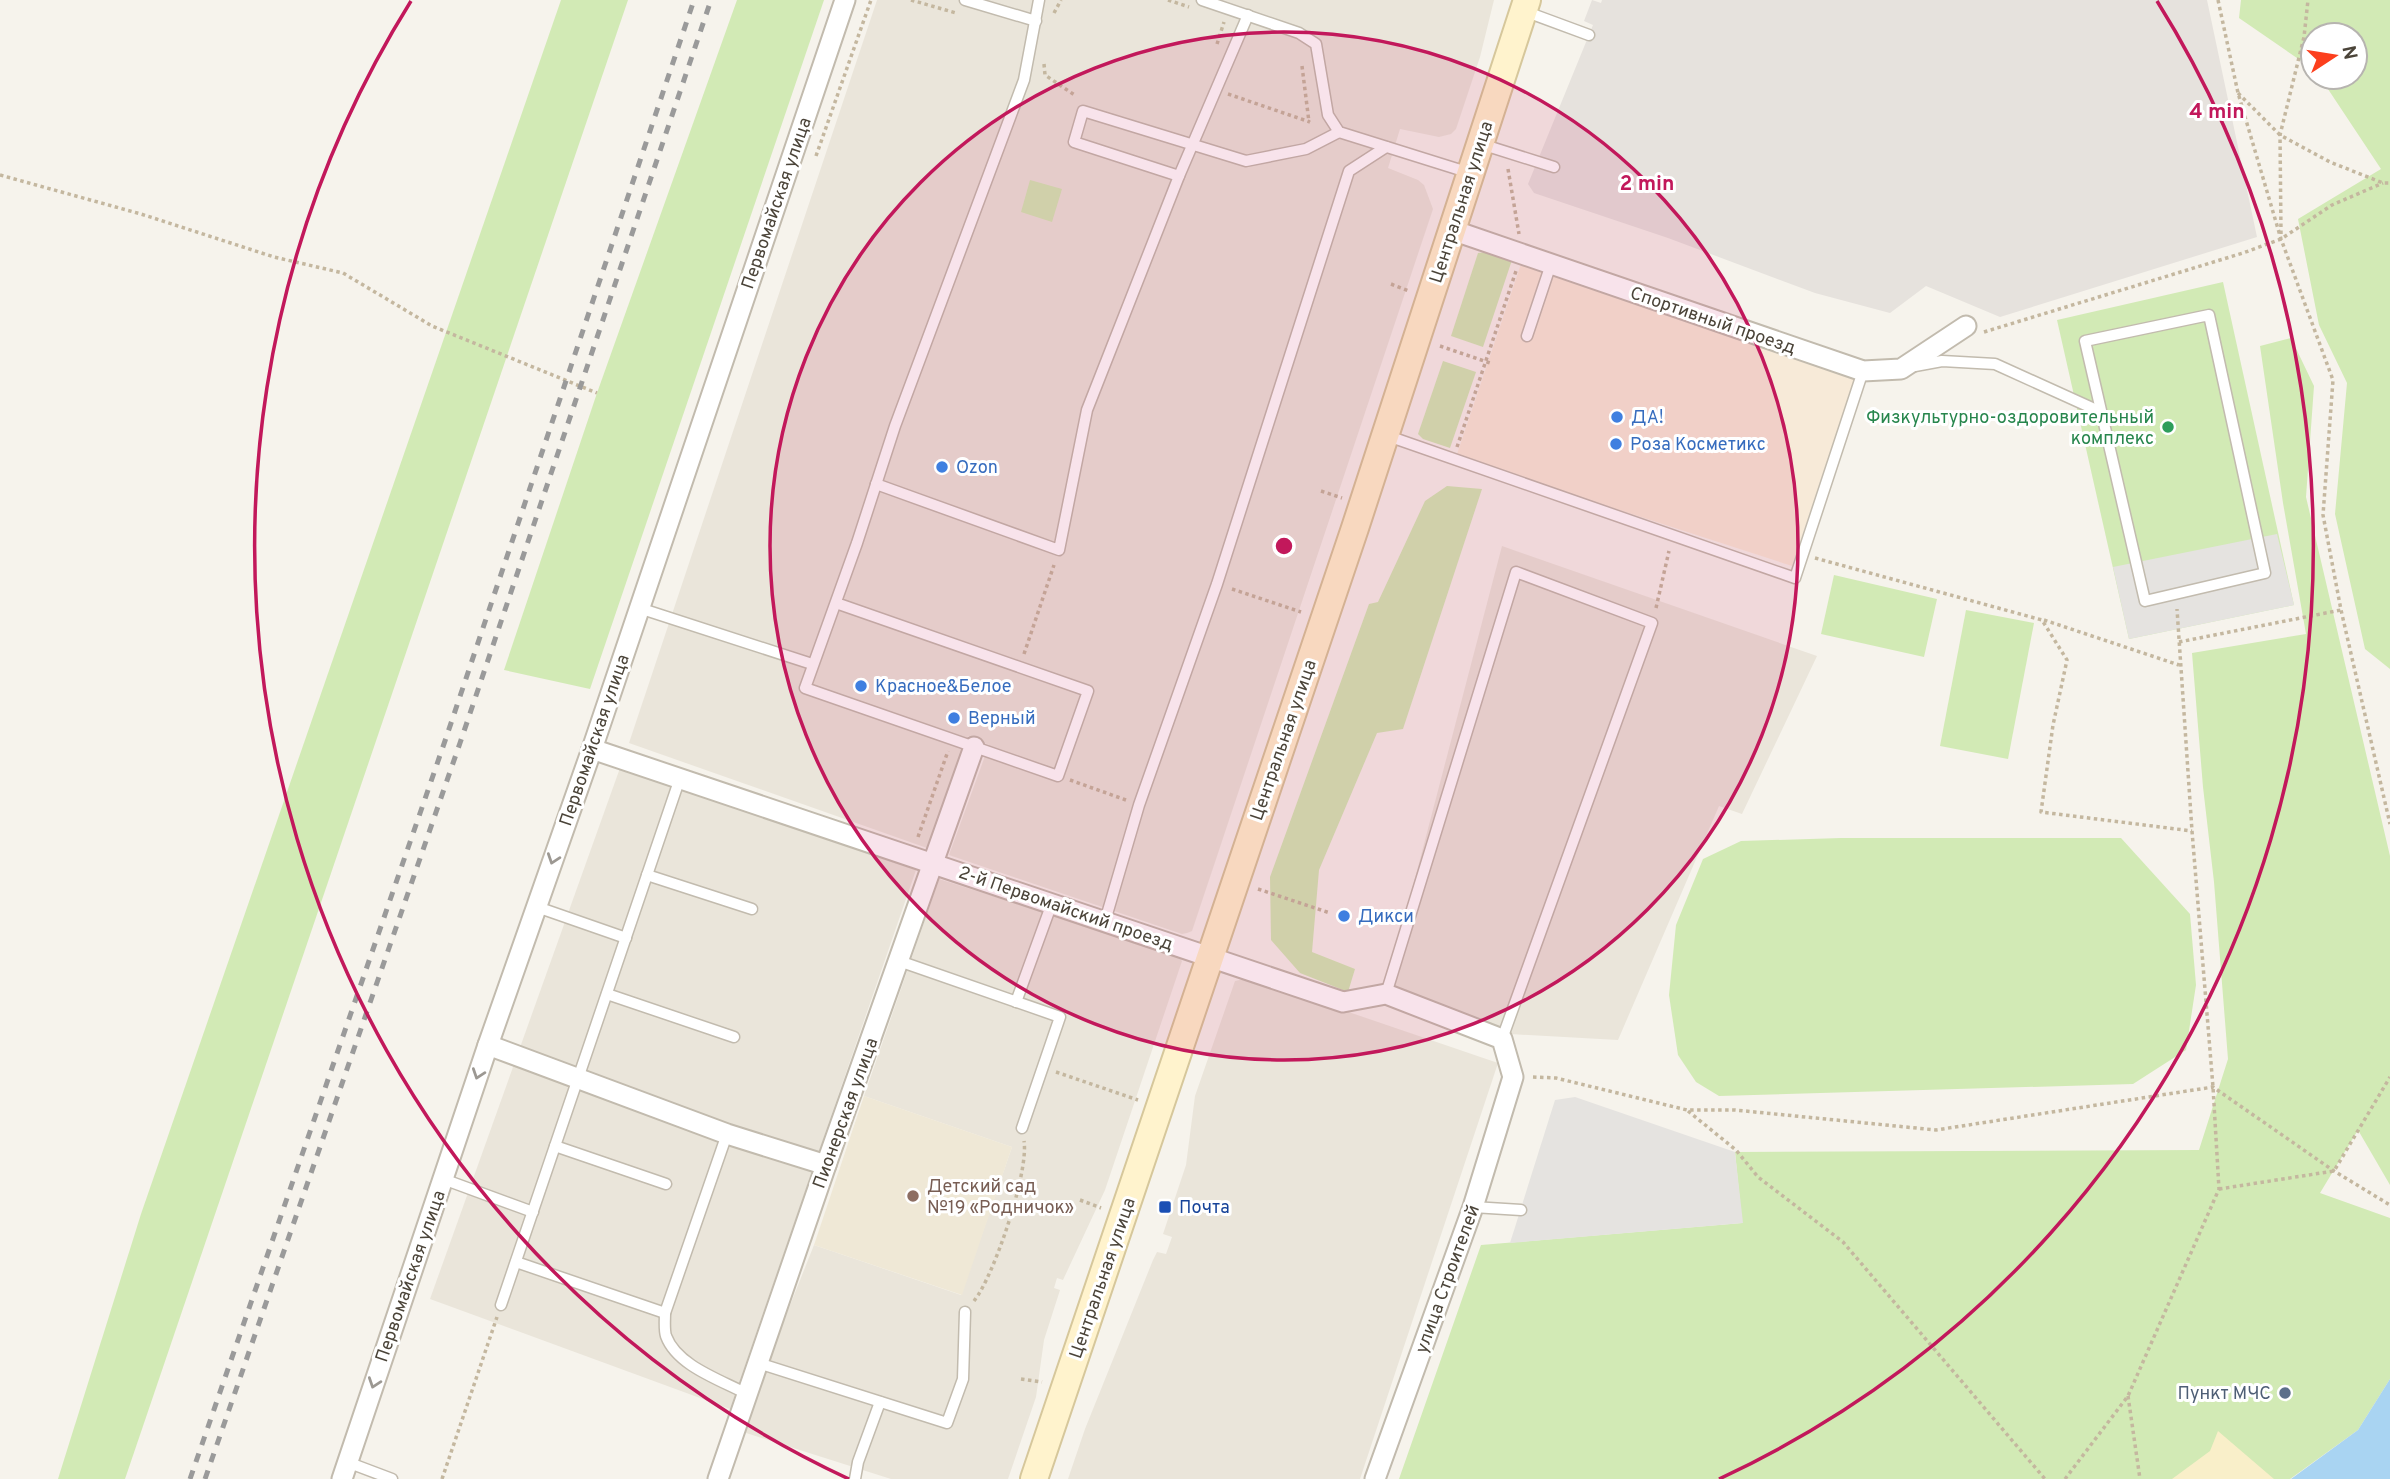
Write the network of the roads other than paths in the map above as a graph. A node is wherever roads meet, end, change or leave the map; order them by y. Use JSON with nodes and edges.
{"nodes":[{"id":1,"x":845,"y":0,"type":"edge"},
{"id":2,"x":965,"y":0,"type":"edge"},
{"id":3,"x":1039,"y":0,"type":"edge"},
{"id":4,"x":1202,"y":0,"type":"edge"},
{"id":5,"x":1215,"y":2,"type":"edge"},
{"id":6,"x":1525,"y":5,"type":"edge"},
{"id":7,"x":1246,"y":20,"type":"junction"},
{"id":8,"x":1036,"y":21,"type":"junction"},
{"id":9,"x":1589,"y":35,"type":"dead end"},
{"id":10,"x":1339,"y":132,"type":"junction"},
{"id":11,"x":1192,"y":146,"type":"junction"},
{"id":12,"x":1386,"y":147,"type":"junction"},
{"id":13,"x":1492,"y":147,"type":"junction"},
{"id":14,"x":1554,"y":167,"type":"dead end"},
{"id":15,"x":1470,"y":174,"type":"junction"},
{"id":16,"x":1179,"y":176,"type":"junction"},
{"id":17,"x":1452,"y":230,"type":"junction"},
{"id":18,"x":1551,"y":264,"type":"junction"},
{"id":19,"x":1966,"y":326,"type":"road end"},
{"id":20,"x":1527,"y":336,"type":"dead end"},
{"id":21,"x":1901,"y":369,"type":"junction"},
{"id":22,"x":1863,"y":371,"type":"junction"},
{"id":23,"x":2101,"y":411,"type":"junction"},
{"id":24,"x":1384,"y":435,"type":"junction"},
{"id":25,"x":876,"y":484,"type":"junction"},
{"id":26,"x":836,"y":603,"type":"junction"},
{"id":27,"x":639,"y":608,"type":"junction"},
{"id":28,"x":812,"y":664,"type":"junction"},
{"id":29,"x":974,"y":747,"type":"junction"},
{"id":30,"x":592,"y":749,"type":"junction"},
{"id":31,"x":680,"y":778,"type":"junction"},
{"id":32,"x":934,"y":863,"type":"junction"},
{"id":33,"x":647,"y":875,"type":"junction"},
{"id":34,"x":1052,"y":903,"type":"junction"},
{"id":35,"x":537,"y":907,"type":"junction"},
{"id":36,"x":752,"y":909,"type":"dead end"},
{"id":37,"x":1105,"y":921,"type":"junction"},
{"id":38,"x":626,"y":938,"type":"junction"},
{"id":39,"x":1210,"y":956,"type":"junction"},
{"id":40,"x":899,"y":961,"type":"junction"},
{"id":41,"x":607,"y":994,"type":"junction"},
{"id":42,"x":1386,"y":995,"type":"junction"},
{"id":43,"x":1016,"y":1002,"type":"junction"},
{"id":44,"x":734,"y":1037,"type":"dead end"},
{"id":45,"x":1502,"y":1039,"type":"junction"},
{"id":46,"x":488,"y":1045,"type":"junction"},
{"id":47,"x":578,"y":1078,"type":"junction"},
{"id":48,"x":1022,"y":1128,"type":"road end"},
{"id":49,"x":726,"y":1134,"type":"junction"},
{"id":50,"x":555,"y":1146,"type":"junction"},
{"id":51,"x":826,"y":1164,"type":"junction"},
{"id":52,"x":443,"y":1179,"type":"junction"},
{"id":53,"x":666,"y":1184,"type":"dead end"},
{"id":54,"x":1473,"y":1207,"type":"junction"},
{"id":55,"x":1521,"y":1210,"type":"dead end"},
{"id":56,"x":533,"y":1212,"type":"junction"},
{"id":57,"x":516,"y":1262,"type":"junction"},
{"id":58,"x":501,"y":1305,"type":"road end"},
{"id":59,"x":965,"y":1312,"type":"road end"},
{"id":60,"x":665,"y":1313,"type":"junction"},
{"id":61,"x":758,"y":1363,"type":"junction"},
{"id":62,"x":747,"y":1394,"type":"junction"},
{"id":63,"x":880,"y":1402,"type":"junction"},
{"id":64,"x":344,"y":1471,"type":"edge"},
{"id":65,"x":392,"y":1479,"type":"edge"},
{"id":66,"x":718,"y":1479,"type":"edge"},
{"id":67,"x":855,"y":1479,"type":"edge"},
{"id":68,"x":1034,"y":1479,"type":"edge"},
{"id":69,"x":1375,"y":1479,"type":"edge"}],
"edges":[{"from":1,"to":27,"type":"street","name":"Первомайская улица"},
{"from":2,"to":8,"type":"lane"},
{"from":3,"to":8,"type":"lane"},
{"from":4,"to":5,"type":"lane"},
{"from":5,"to":7,"type":"lane"},
{"from":6,"to":9,"type":"lane"},
{"from":6,"to":13,"type":"main road","name":"Центральная улица"},
{"from":7,"to":10,"type":"lane"},
{"from":7,"to":11,"type":"lane"},
{"from":8,"to":25,"type":"lane"},
{"from":10,"to":11,"type":"lane"},
{"from":10,"to":12,"type":"lane"},
{"from":11,"to":16,"type":"lane"},
{"from":11,"to":16,"type":"lane"},
{"from":12,"to":15,"type":"lane"},
{"from":12,"to":37,"type":"lane"},
{"from":13,"to":14,"type":"lane"},
{"from":13,"to":15,"type":"main road","name":"Центральная улица"},
{"from":15,"to":17,"type":"main road","name":"Центральная улица"},
{"from":16,"to":25,"type":"lane"},
{"from":17,"to":18,"type":"street","name":"Спортивный проезд"},
{"from":17,"to":24,"type":"main road","name":"Центральная улица"},
{"from":18,"to":20,"type":"lane"},
{"from":18,"to":22,"type":"street","name":"Спортивный проезд"},
{"from":19,"to":21,"type":"street"},
{"from":21,"to":22,"type":"street","name":"Спортивный проезд"},
{"from":21,"to":23,"type":"lane"},
{"from":22,"to":24,"type":"lane"},
{"from":23,"to":23,"type":"lane"},
{"from":24,"to":39,"type":"main road","name":"Центральная улица"},
{"from":25,"to":26,"type":"lane"},
{"from":26,"to":28,"type":"lane"},
{"from":26,"to":29,"type":"lane"},
{"from":27,"to":28,"type":"lane"},
{"from":27,"to":30,"type":"street","name":"Первомайская улица"},
{"from":28,"to":29,"type":"lane"},
{"from":29,"to":32,"type":"street","name":"Пионерская улица"},
{"from":30,"to":31,"type":"street","name":"2-й Первомайский проезд"},
{"from":30,"to":35,"type":"street","name":"Первомайская улица","one_way":true},
{"from":31,"to":32,"type":"street","name":"2-й Первомайский проезд"},
{"from":31,"to":33,"type":"lane"},
{"from":32,"to":34,"type":"street","name":"2-й Первомайский проезд"},
{"from":32,"to":40,"type":"street","name":"Пионерская улица"},
{"from":33,"to":36,"type":"lane"},
{"from":33,"to":38,"type":"lane"},
{"from":34,"to":37,"type":"street","name":"2-й Первомайский проезд"},
{"from":34,"to":43,"type":"lane"},
{"from":35,"to":38,"type":"lane"},
{"from":35,"to":46,"type":"street","name":"Первомайская улица"},
{"from":37,"to":39,"type":"street","name":"2-й Первомайский проезд"},
{"from":38,"to":41,"type":"lane"},
{"from":39,"to":42,"type":"street","name":"2-й Первомайский проезд"},
{"from":39,"to":68,"type":"main road","name":"Центральная улица"},
{"from":40,"to":43,"type":"lane"},
{"from":40,"to":51,"type":"street","name":"Пионерская улица"},
{"from":41,"to":44,"type":"lane"},
{"from":41,"to":47,"type":"lane"},
{"from":42,"to":45,"type":"street"},
{"from":42,"to":45,"type":"lane"},
{"from":43,"to":48,"type":"lane"},
{"from":45,"to":54,"type":"street","name":"улица Строителей"},
{"from":46,"to":47,"type":"street"},
{"from":46,"to":52,"type":"street","name":"Первомайская улица","one_way":true},
{"from":47,"to":49,"type":"street"},
{"from":47,"to":50,"type":"lane"},
{"from":49,"to":51,"type":"street"},
{"from":49,"to":60,"type":"lane"},
{"from":50,"to":53,"type":"lane"},
{"from":50,"to":56,"type":"lane"},
{"from":51,"to":61,"type":"street","name":"Пионерская улица"},
{"from":52,"to":56,"type":"lane"},
{"from":52,"to":64,"type":"street","name":"Первомайская улица","one_way":true},
{"from":54,"to":55,"type":"lane"},
{"from":54,"to":69,"type":"street","name":"улица Строителей"},
{"from":56,"to":57,"type":"lane"},
{"from":57,"to":58,"type":"lane"},
{"from":57,"to":60,"type":"lane"},
{"from":59,"to":63,"type":"lane"},
{"from":60,"to":62,"type":"lane"},
{"from":61,"to":62,"type":"street","name":"Пионерская улица"},
{"from":61,"to":63,"type":"lane"},
{"from":62,"to":66,"type":"street","name":"Пионерская улица"},
{"from":63,"to":67,"type":"lane"},
{"from":64,"to":65,"type":"lane"}]}
